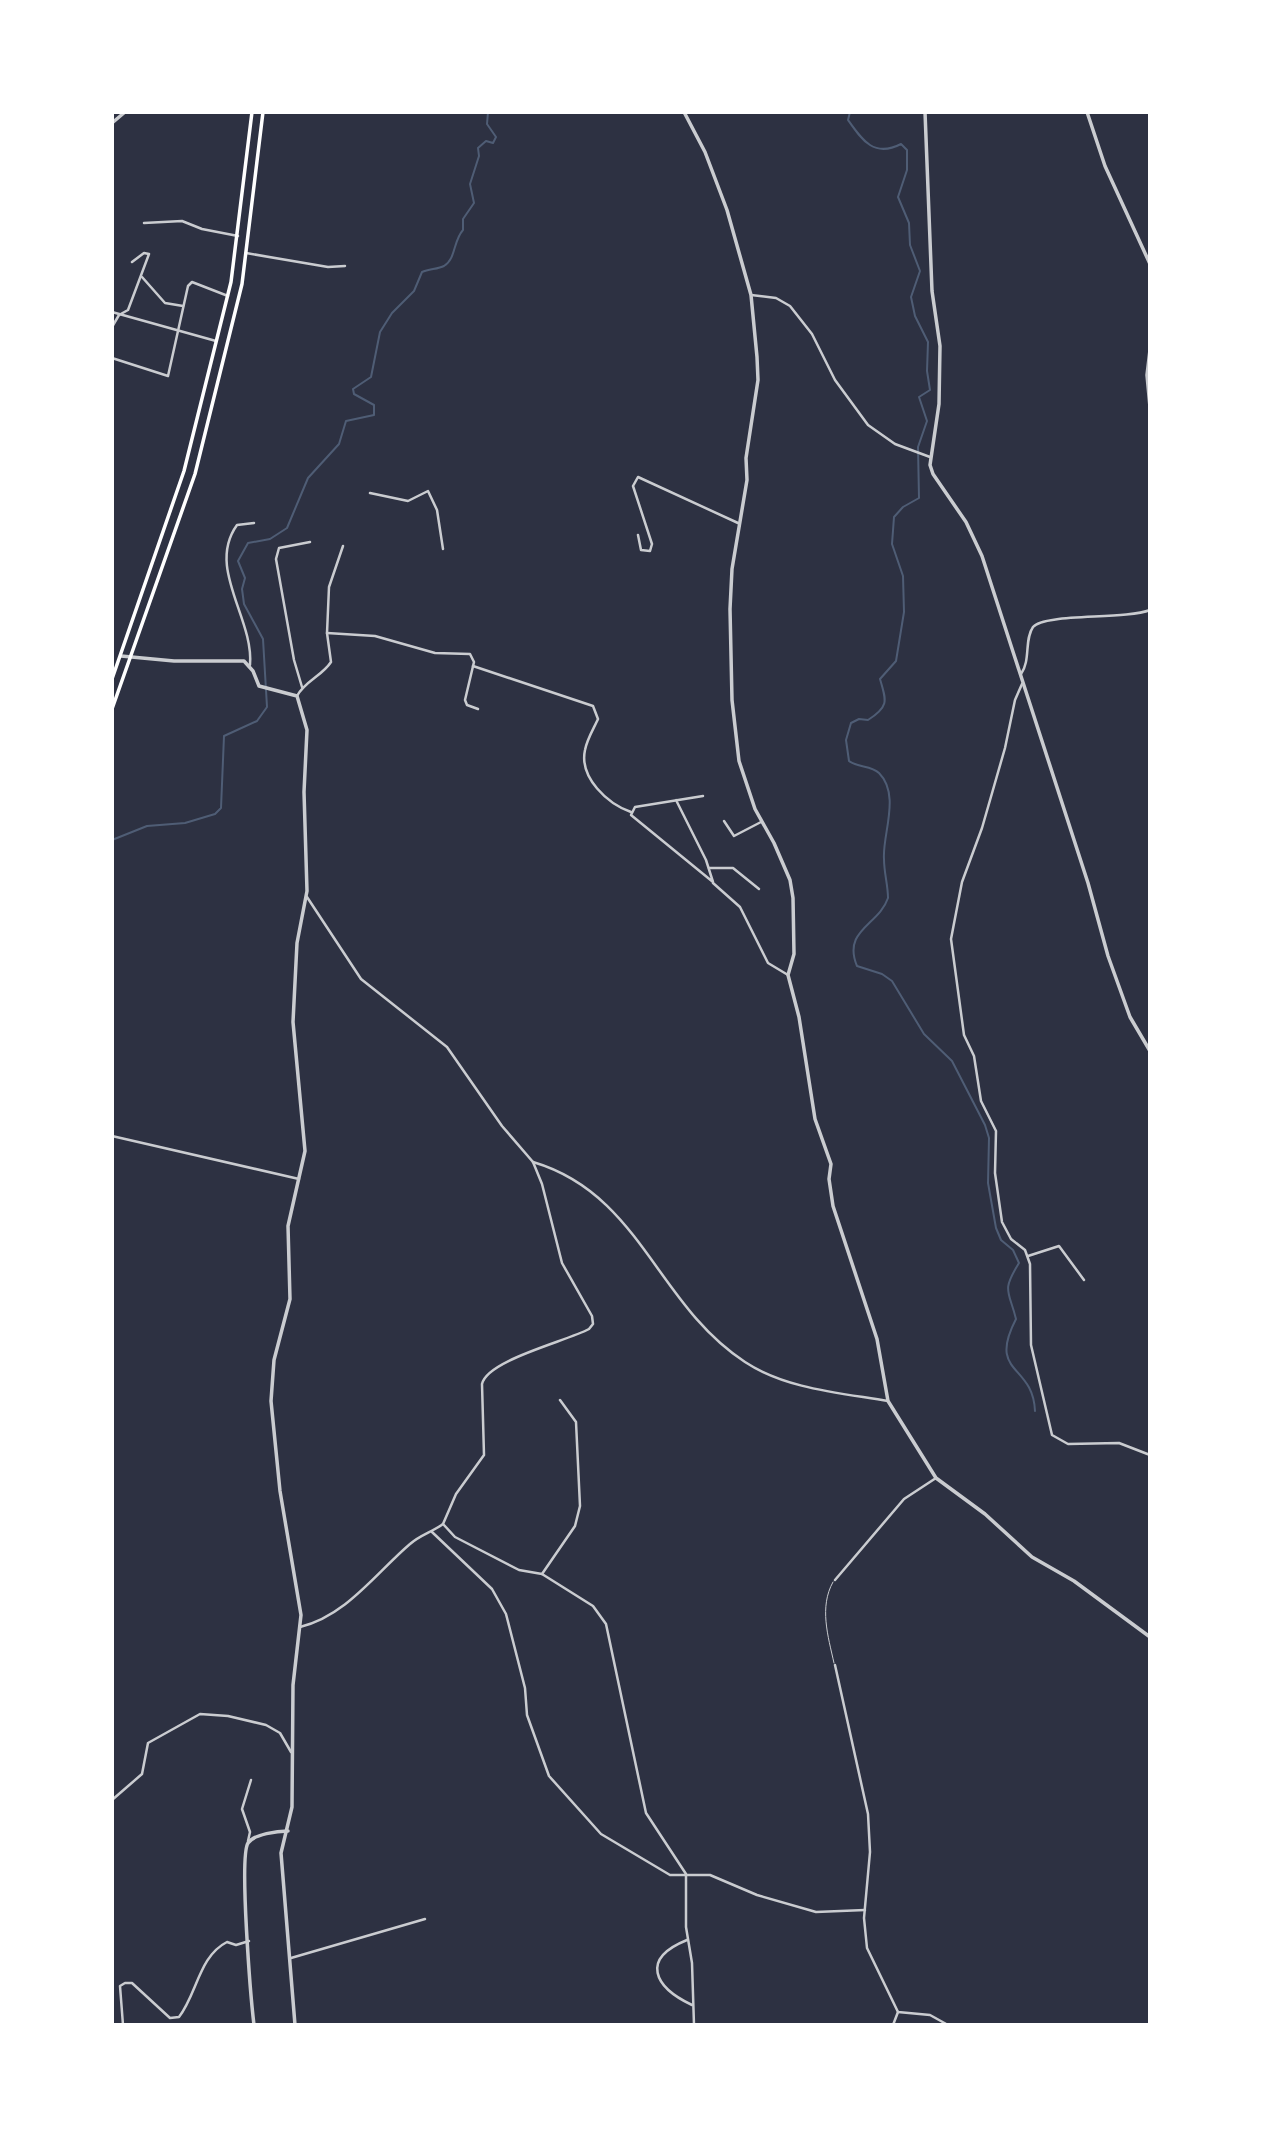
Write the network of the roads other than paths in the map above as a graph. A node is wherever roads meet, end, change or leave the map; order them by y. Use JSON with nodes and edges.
{"nodes":[{"id":1,"x":125,"y":112,"type":"edge"},
{"id":2,"x":252,"y":112,"type":"edge"},
{"id":3,"x":263,"y":112,"type":"edge"},
{"id":4,"x":684,"y":112,"type":"edge"},
{"id":5,"x":925,"y":112,"type":"edge"},
{"id":6,"x":1087,"y":112,"type":"edge"},
{"id":7,"x":112,"y":123,"type":"edge"},
{"id":8,"x":145,"y":223,"type":"dead end"},
{"id":9,"x":238,"y":236,"type":"junction"},
{"id":10,"x":246,"y":253,"type":"junction"},
{"id":11,"x":132,"y":262,"type":"dead end"},
{"id":12,"x":1150,"y":264,"type":"edge"},
{"id":13,"x":345,"y":266,"type":"dead end"},
{"id":14,"x":142,"y":277,"type":"junction"},
{"id":15,"x":751,"y":295,"type":"junction"},
{"id":16,"x":228,"y":296,"type":"junction"},
{"id":17,"x":183,"y":306,"type":"junction"},
{"id":18,"x":112,"y":312,"type":"edge"},
{"id":19,"x":119,"y":315,"type":"junction"},
{"id":20,"x":112,"y":327,"type":"edge"},
{"id":21,"x":177,"y":332,"type":"junction"},
{"id":22,"x":217,"y":341,"type":"junction"},
{"id":23,"x":1150,"y":350,"type":"edge"},
{"id":24,"x":112,"y":358,"type":"edge"},
{"id":25,"x":1150,"y":407,"type":"edge"},
{"id":26,"x":930,"y":457,"type":"junction"},
{"id":27,"x":370,"y":493,"type":"dead end"},
{"id":28,"x":254,"y":523,"type":"dead end"},
{"id":29,"x":738,"y":523,"type":"junction"},
{"id":30,"x":638,"y":535,"type":"dead end"},
{"id":31,"x":310,"y":542,"type":"dead end"},
{"id":32,"x":343,"y":546,"type":"dead end"},
{"id":33,"x":443,"y":549,"type":"dead end"},
{"id":34,"x":1150,"y":610,"type":"edge"},
{"id":35,"x":327,"y":633,"type":"junction"},
{"id":36,"x":121,"y":656,"type":"junction"},
{"id":37,"x":131,"y":657,"type":"junction"},
{"id":38,"x":473,"y":666,"type":"junction"},
{"id":39,"x":250,"y":667,"type":"junction"},
{"id":40,"x":1019,"y":677,"type":"junction"},
{"id":41,"x":112,"y":678,"type":"edge"},
{"id":42,"x":1022,"y":684,"type":"junction"},
{"id":43,"x":302,"y":687,"type":"junction"},
{"id":44,"x":297,"y":696,"type":"junction"},
{"id":45,"x":112,"y":709,"type":"edge"},
{"id":46,"x":478,"y":709,"type":"dead end"},
{"id":47,"x":703,"y":796,"type":"dead end"},
{"id":48,"x":676,"y":800,"type":"junction"},
{"id":49,"x":631,"y":812,"type":"junction"},
{"id":50,"x":724,"y":821,"type":"dead end"},
{"id":51,"x":761,"y":822,"type":"junction"},
{"id":52,"x":709,"y":867,"type":"junction"},
{"id":53,"x":713,"y":883,"type":"junction"},
{"id":54,"x":759,"y":889,"type":"dead end"},
{"id":55,"x":307,"y":891,"type":"junction"},
{"id":56,"x":788,"y":975,"type":"junction"},
{"id":57,"x":1150,"y":1051,"type":"edge"},
{"id":58,"x":112,"y":1136,"type":"edge"},
{"id":59,"x":533,"y":1162,"type":"junction"},
{"id":60,"x":299,"y":1179,"type":"junction"},
{"id":61,"x":1028,"y":1256,"type":"junction"},
{"id":62,"x":1084,"y":1280,"type":"dead end"},
{"id":63,"x":560,"y":1399,"type":"dead end"},
{"id":64,"x":888,"y":1401,"type":"junction"},
{"id":65,"x":1150,"y":1455,"type":"edge"},
{"id":66,"x":936,"y":1478,"type":"junction"},
{"id":67,"x":443,"y":1524,"type":"junction"},
{"id":68,"x":432,"y":1532,"type":"junction"},
{"id":69,"x":542,"y":1574,"type":"junction"},
{"id":70,"x":835,"y":1580,"type":"joint"},
{"id":71,"x":300,"y":1627,"type":"junction"},
{"id":72,"x":1150,"y":1637,"type":"edge"},
{"id":73,"x":835,"y":1665,"type":"joint"},
{"id":74,"x":293,"y":1755,"type":"junction"},
{"id":75,"x":251,"y":1780,"type":"dead end"},
{"id":76,"x":112,"y":1800,"type":"edge"},
{"id":77,"x":288,"y":1831,"type":"junction"},
{"id":78,"x":248,"y":1842,"type":"junction"},
{"id":79,"x":686,"y":1874,"type":"junction"},
{"id":80,"x":864,"y":1910,"type":"junction"},
{"id":81,"x":425,"y":1919,"type":"dead end"},
{"id":82,"x":688,"y":1939,"type":"junction"},
{"id":83,"x":249,"y":1941,"type":"junction"},
{"id":84,"x":290,"y":1958,"type":"junction"},
{"id":85,"x":692,"y":2005,"type":"junction"},
{"id":86,"x":898,"y":2012,"type":"junction"},
{"id":87,"x":123,"y":2025,"type":"edge"},
{"id":88,"x":254,"y":2025,"type":"edge"},
{"id":89,"x":295,"y":2025,"type":"edge"},
{"id":90,"x":694,"y":2025,"type":"edge"},
{"id":91,"x":893,"y":2025,"type":"edge"},
{"id":92,"x":948,"y":2025,"type":"edge"}],
"edges":[{"from":1,"to":7,"type":"street"},
{"from":2,"to":9,"type":"main road"},
{"from":3,"to":10,"type":"main road"},
{"from":4,"to":15,"type":"street"},
{"from":5,"to":26,"type":"street"},
{"from":6,"to":12,"type":"street"},
{"from":8,"to":9,"type":"street"},
{"from":9,"to":16,"type":"main road"},
{"from":10,"to":13,"type":"street"},
{"from":10,"to":37,"type":"main road"},
{"from":11,"to":14,"type":"street"},
{"from":14,"to":17,"type":"street"},
{"from":14,"to":19,"type":"street"},
{"from":15,"to":26,"type":"street"},
{"from":15,"to":29,"type":"street"},
{"from":16,"to":17,"type":"street"},
{"from":16,"to":22,"type":"main road"},
{"from":17,"to":21,"type":"street"},
{"from":18,"to":19,"type":"street"},
{"from":19,"to":20,"type":"street"},
{"from":19,"to":21,"type":"street"},
{"from":21,"to":22,"type":"street"},
{"from":21,"to":24,"type":"street"},
{"from":22,"to":36,"type":"main road"},
{"from":23,"to":25,"type":"street"},
{"from":26,"to":40,"type":"street"},
{"from":27,"to":33,"type":"street"},
{"from":28,"to":39,"type":"street"},
{"from":29,"to":30,"type":"street"},
{"from":29,"to":51,"type":"street"},
{"from":31,"to":43,"type":"street"},
{"from":32,"to":35,"type":"street"},
{"from":34,"to":40,"type":"street"},
{"from":35,"to":38,"type":"street"},
{"from":35,"to":43,"type":"street"},
{"from":36,"to":37,"type":"street"},
{"from":36,"to":41,"type":"main road"},
{"from":37,"to":39,"type":"street"},
{"from":37,"to":45,"type":"main road"},
{"from":38,"to":46,"type":"street"},
{"from":38,"to":49,"type":"street"},
{"from":39,"to":44,"type":"street"},
{"from":40,"to":42,"type":"street"},
{"from":42,"to":57,"type":"street"},
{"from":42,"to":61,"type":"street"},
{"from":43,"to":44,"type":"street"},
{"from":44,"to":55,"type":"street"},
{"from":47,"to":48,"type":"street"},
{"from":48,"to":49,"type":"street"},
{"from":48,"to":52,"type":"street"},
{"from":49,"to":53,"type":"street"},
{"from":50,"to":51,"type":"street"},
{"from":51,"to":56,"type":"street"},
{"from":52,"to":53,"type":"street"},
{"from":52,"to":54,"type":"street"},
{"from":53,"to":56,"type":"street"},
{"from":55,"to":59,"type":"street"},
{"from":55,"to":60,"type":"street"},
{"from":56,"to":64,"type":"street"},
{"from":58,"to":60,"type":"street"},
{"from":59,"to":64,"type":"street"},
{"from":59,"to":67,"type":"street"},
{"from":60,"to":71,"type":"street"},
{"from":61,"to":62,"type":"street"},
{"from":61,"to":65,"type":"street"},
{"from":63,"to":69,"type":"street"},
{"from":64,"to":66,"type":"street"},
{"from":66,"to":70,"type":"street"},
{"from":66,"to":72,"type":"street"},
{"from":67,"to":68,"type":"street"},
{"from":67,"to":69,"type":"street"},
{"from":68,"to":71,"type":"street"},
{"from":68,"to":79,"type":"street"},
{"from":69,"to":79,"type":"street"},
{"from":70,"to":73,"type":"lane"},
{"from":71,"to":74,"type":"street"},
{"from":73,"to":80,"type":"street"},
{"from":74,"to":76,"type":"street"},
{"from":74,"to":77,"type":"street"},
{"from":75,"to":78,"type":"street"},
{"from":77,"to":78,"type":"street"},
{"from":77,"to":84,"type":"street"},
{"from":78,"to":83,"type":"street"},
{"from":79,"to":80,"type":"street"},
{"from":79,"to":82,"type":"street"},
{"from":80,"to":86,"type":"street"},
{"from":81,"to":84,"type":"street"},
{"from":82,"to":85,"type":"street"},
{"from":82,"to":85,"type":"street"},
{"from":83,"to":87,"type":"street"},
{"from":83,"to":88,"type":"street"},
{"from":84,"to":89,"type":"street"},
{"from":85,"to":90,"type":"street"},
{"from":86,"to":91,"type":"street"},
{"from":86,"to":92,"type":"street"}]}
